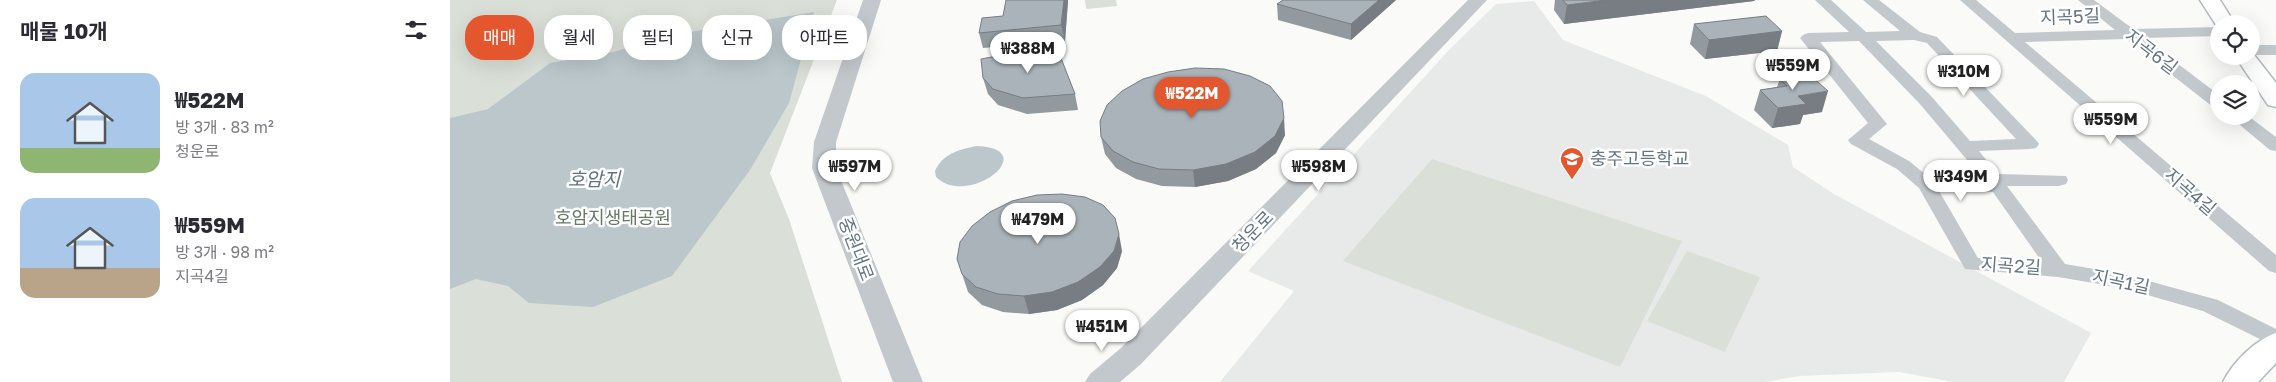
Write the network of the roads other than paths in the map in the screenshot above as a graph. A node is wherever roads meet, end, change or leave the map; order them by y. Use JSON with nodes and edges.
{"nodes":[{"id":1,"x":872,"y":0,"type":"edge"},
{"id":2,"x":1478,"y":0,"type":"edge"},
{"id":3,"x":1822,"y":0,"type":"edge"},
{"id":4,"x":1870,"y":0,"type":"edge"},
{"id":5,"x":1968,"y":0,"type":"edge"},
{"id":6,"x":2085,"y":0,"type":"edge"},
{"id":7,"x":2210,"y":0,"type":"edge"},
{"id":8,"x":2219,"y":15,"type":"edge"},
{"id":9,"x":2210,"y":31,"type":"edge"},
{"id":10,"x":2127,"y":34,"type":"junction"},
{"id":11,"x":1915,"y":35,"type":"junction"},
{"id":12,"x":1866,"y":37,"type":"junction"},
{"id":13,"x":2013,"y":38,"type":"junction"},
{"id":14,"x":2260,"y":50,"type":"edge"},
{"id":15,"x":2276,"y":50,"type":"edge"},
{"id":16,"x":2252,"y":65,"type":"edge"},
{"id":17,"x":2210,"y":96,"type":"edge"},
{"id":18,"x":2276,"y":100,"type":"edge"},
{"id":19,"x":2248,"y":125,"type":"edge"},
{"id":20,"x":1966,"y":146,"type":"junction"},
{"id":21,"x":2276,"y":146,"type":"edge"},
{"id":22,"x":2060,"y":180,"type":"dead end"},
{"id":23,"x":1995,"y":183,"type":"junction"},
{"id":24,"x":1926,"y":185,"type":"junction"},
{"id":25,"x":2276,"y":266,"type":"edge"},
{"id":26,"x":2058,"y":270,"type":"junction"},
{"id":27,"x":2276,"y":339,"type":"edge"},
{"id":28,"x":2276,"y":345,"type":"edge"},
{"id":29,"x":1132,"y":356,"type":"junction"},
{"id":30,"x":908,"y":382,"type":"edge"},
{"id":31,"x":1100,"y":382,"type":"edge"},
{"id":32,"x":1112,"y":382,"type":"edge"},
{"id":33,"x":2239,"y":382,"type":"edge"}],
"edges":[{"from":1,"to":30,"type":"street","name":"중원대로"},
{"from":2,"to":29,"type":"street","name":"청운로"},
{"from":3,"to":12,"type":"street"},
{"from":4,"to":11,"type":"street"},
{"from":5,"to":13,"type":"street","name":"지곡4길"},
{"from":6,"to":10,"type":"street","name":"지곡6길"},
{"from":7,"to":8,"type":"main road"},
{"from":9,"to":10,"type":"street","name":"지곡5길"},
{"from":10,"to":13,"type":"street","name":"지곡5길"},
{"from":10,"to":17,"type":"street","name":"지곡6길"},
{"from":11,"to":12,"type":"street"},
{"from":11,"to":20,"type":"street"},
{"from":12,"to":20,"type":"street"},
{"from":12,"to":24,"type":"street","name":"지곡2길"},
{"from":13,"to":25,"type":"street","name":"지곡4길"},
{"from":14,"to":15,"type":"street"},
{"from":16,"to":18,"type":"main road"},
{"from":19,"to":21,"type":"street"},
{"from":20,"to":23,"type":"street"},
{"from":22,"to":23,"type":"street"},
{"from":23,"to":24,"type":"street"},
{"from":23,"to":26,"type":"street"},
{"from":24,"to":26,"type":"street","name":"지곡2길"},
{"from":26,"to":27,"type":"street","name":"지곡1길"},
{"from":28,"to":33,"type":"main road"},
{"from":29,"to":31,"type":"street"},
{"from":29,"to":32,"type":"street"}]}
